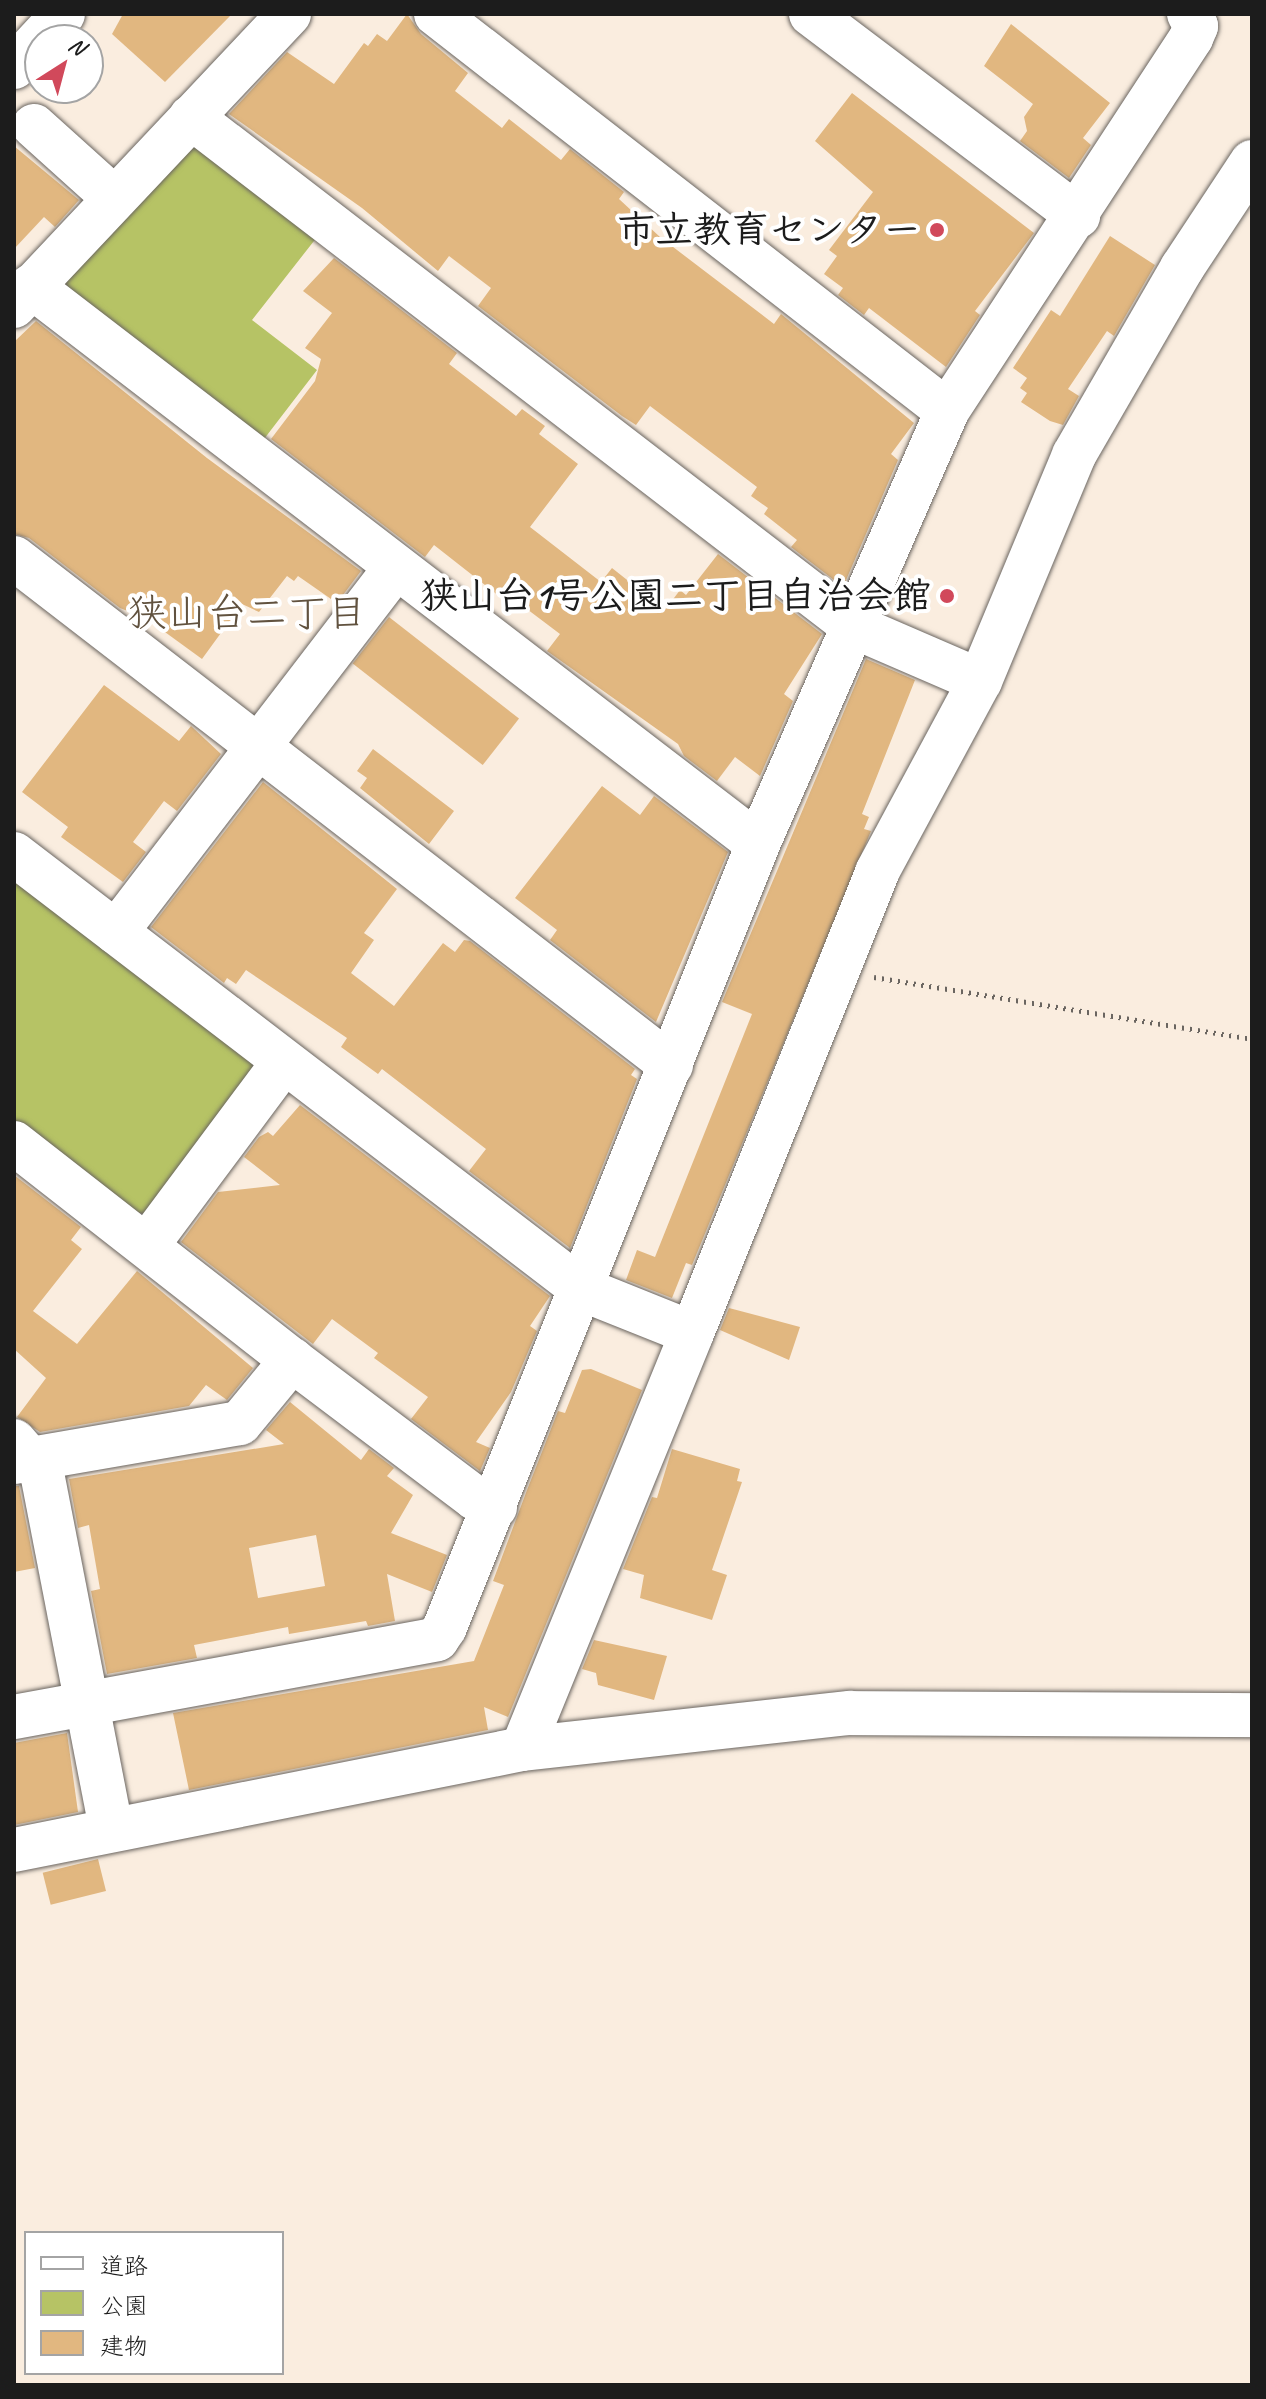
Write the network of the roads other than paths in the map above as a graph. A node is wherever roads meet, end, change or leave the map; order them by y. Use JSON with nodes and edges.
{"nodes":[{"id":1,"x":63,"y":14,"type":"edge"},
{"id":2,"x":289,"y":14,"type":"edge"},
{"id":3,"x":436,"y":14,"type":"edge"},
{"id":4,"x":811,"y":14,"type":"edge"},
{"id":5,"x":1189,"y":14,"type":"edge"},
{"id":6,"x":14,"y":67,"type":"edge"},
{"id":7,"x":191,"y":117,"type":"junction"},
{"id":8,"x":34,"y":126,"type":"dead end"},
{"id":9,"x":1252,"y":162,"type":"edge"},
{"id":10,"x":114,"y":198,"type":"junction"},
{"id":11,"x":1078,"y":216,"type":"junction"},
{"id":12,"x":23,"y":296,"type":"edge"},
{"id":13,"x":947,"y":411,"type":"junction"},
{"id":14,"x":14,"y":558,"type":"edge"},
{"id":15,"x":396,"y":567,"type":"junction"},
{"id":16,"x":853,"y":626,"type":"junction"},
{"id":17,"x":980,"y":681,"type":"junction"},
{"id":18,"x":259,"y":747,"type":"junction"},
{"id":19,"x":758,"y":844,"type":"junction"},
{"id":20,"x":14,"y":854,"type":"edge"},
{"id":21,"x":116,"y":932,"type":"junction"},
{"id":22,"x":282,"y":1064,"type":"junction"},
{"id":23,"x":671,"y":1065,"type":"junction"},
{"id":24,"x":14,"y":1143,"type":"edge"},
{"id":25,"x":148,"y":1244,"type":"junction"},
{"id":26,"x":582,"y":1289,"type":"junction"},
{"id":27,"x":692,"y":1333,"type":"junction"},
{"id":28,"x":292,"y":1360,"type":"junction"},
{"id":29,"x":20,"y":1454,"type":"edge"},
{"id":30,"x":495,"y":1507,"type":"junction"},
{"id":31,"x":87,"y":1703,"type":"junction"},
{"id":32,"x":1252,"y":1715,"type":"edge"},
{"id":33,"x":14,"y":1717,"type":"edge"},
{"id":34,"x":522,"y":1749,"type":"junction"},
{"id":35,"x":111,"y":1828,"type":"junction"},
{"id":36,"x":14,"y":1850,"type":"edge"}],
"edges":[{"from":1,"to":6,"type":"street"},
{"from":2,"to":7,"type":"street"},
{"from":3,"to":13,"type":"street"},
{"from":4,"to":11,"type":"street"},
{"from":5,"to":11,"type":"street"},
{"from":7,"to":10,"type":"street"},
{"from":7,"to":16,"type":"street"},
{"from":8,"to":10,"type":"street"},
{"from":9,"to":17,"type":"street"},
{"from":10,"to":12,"type":"street"},
{"from":11,"to":13,"type":"street"},
{"from":12,"to":15,"type":"street"},
{"from":13,"to":16,"type":"street"},
{"from":14,"to":18,"type":"street"},
{"from":15,"to":18,"type":"street"},
{"from":15,"to":19,"type":"street"},
{"from":16,"to":17,"type":"street"},
{"from":16,"to":19,"type":"street"},
{"from":17,"to":27,"type":"street"},
{"from":18,"to":21,"type":"street"},
{"from":18,"to":23,"type":"street"},
{"from":19,"to":23,"type":"street"},
{"from":20,"to":21,"type":"street"},
{"from":21,"to":22,"type":"street"},
{"from":22,"to":25,"type":"street"},
{"from":22,"to":26,"type":"street"},
{"from":23,"to":26,"type":"street"},
{"from":24,"to":25,"type":"street"},
{"from":25,"to":28,"type":"street"},
{"from":26,"to":27,"type":"street"},
{"from":26,"to":30,"type":"street"},
{"from":27,"to":34,"type":"street"},
{"from":28,"to":29,"type":"street"},
{"from":28,"to":30,"type":"street"},
{"from":29,"to":31,"type":"street"},
{"from":30,"to":31,"type":"street"},
{"from":31,"to":33,"type":"street"},
{"from":31,"to":35,"type":"street"},
{"from":32,"to":34,"type":"street"},
{"from":34,"to":35,"type":"street"},
{"from":35,"to":36,"type":"street"}]}
